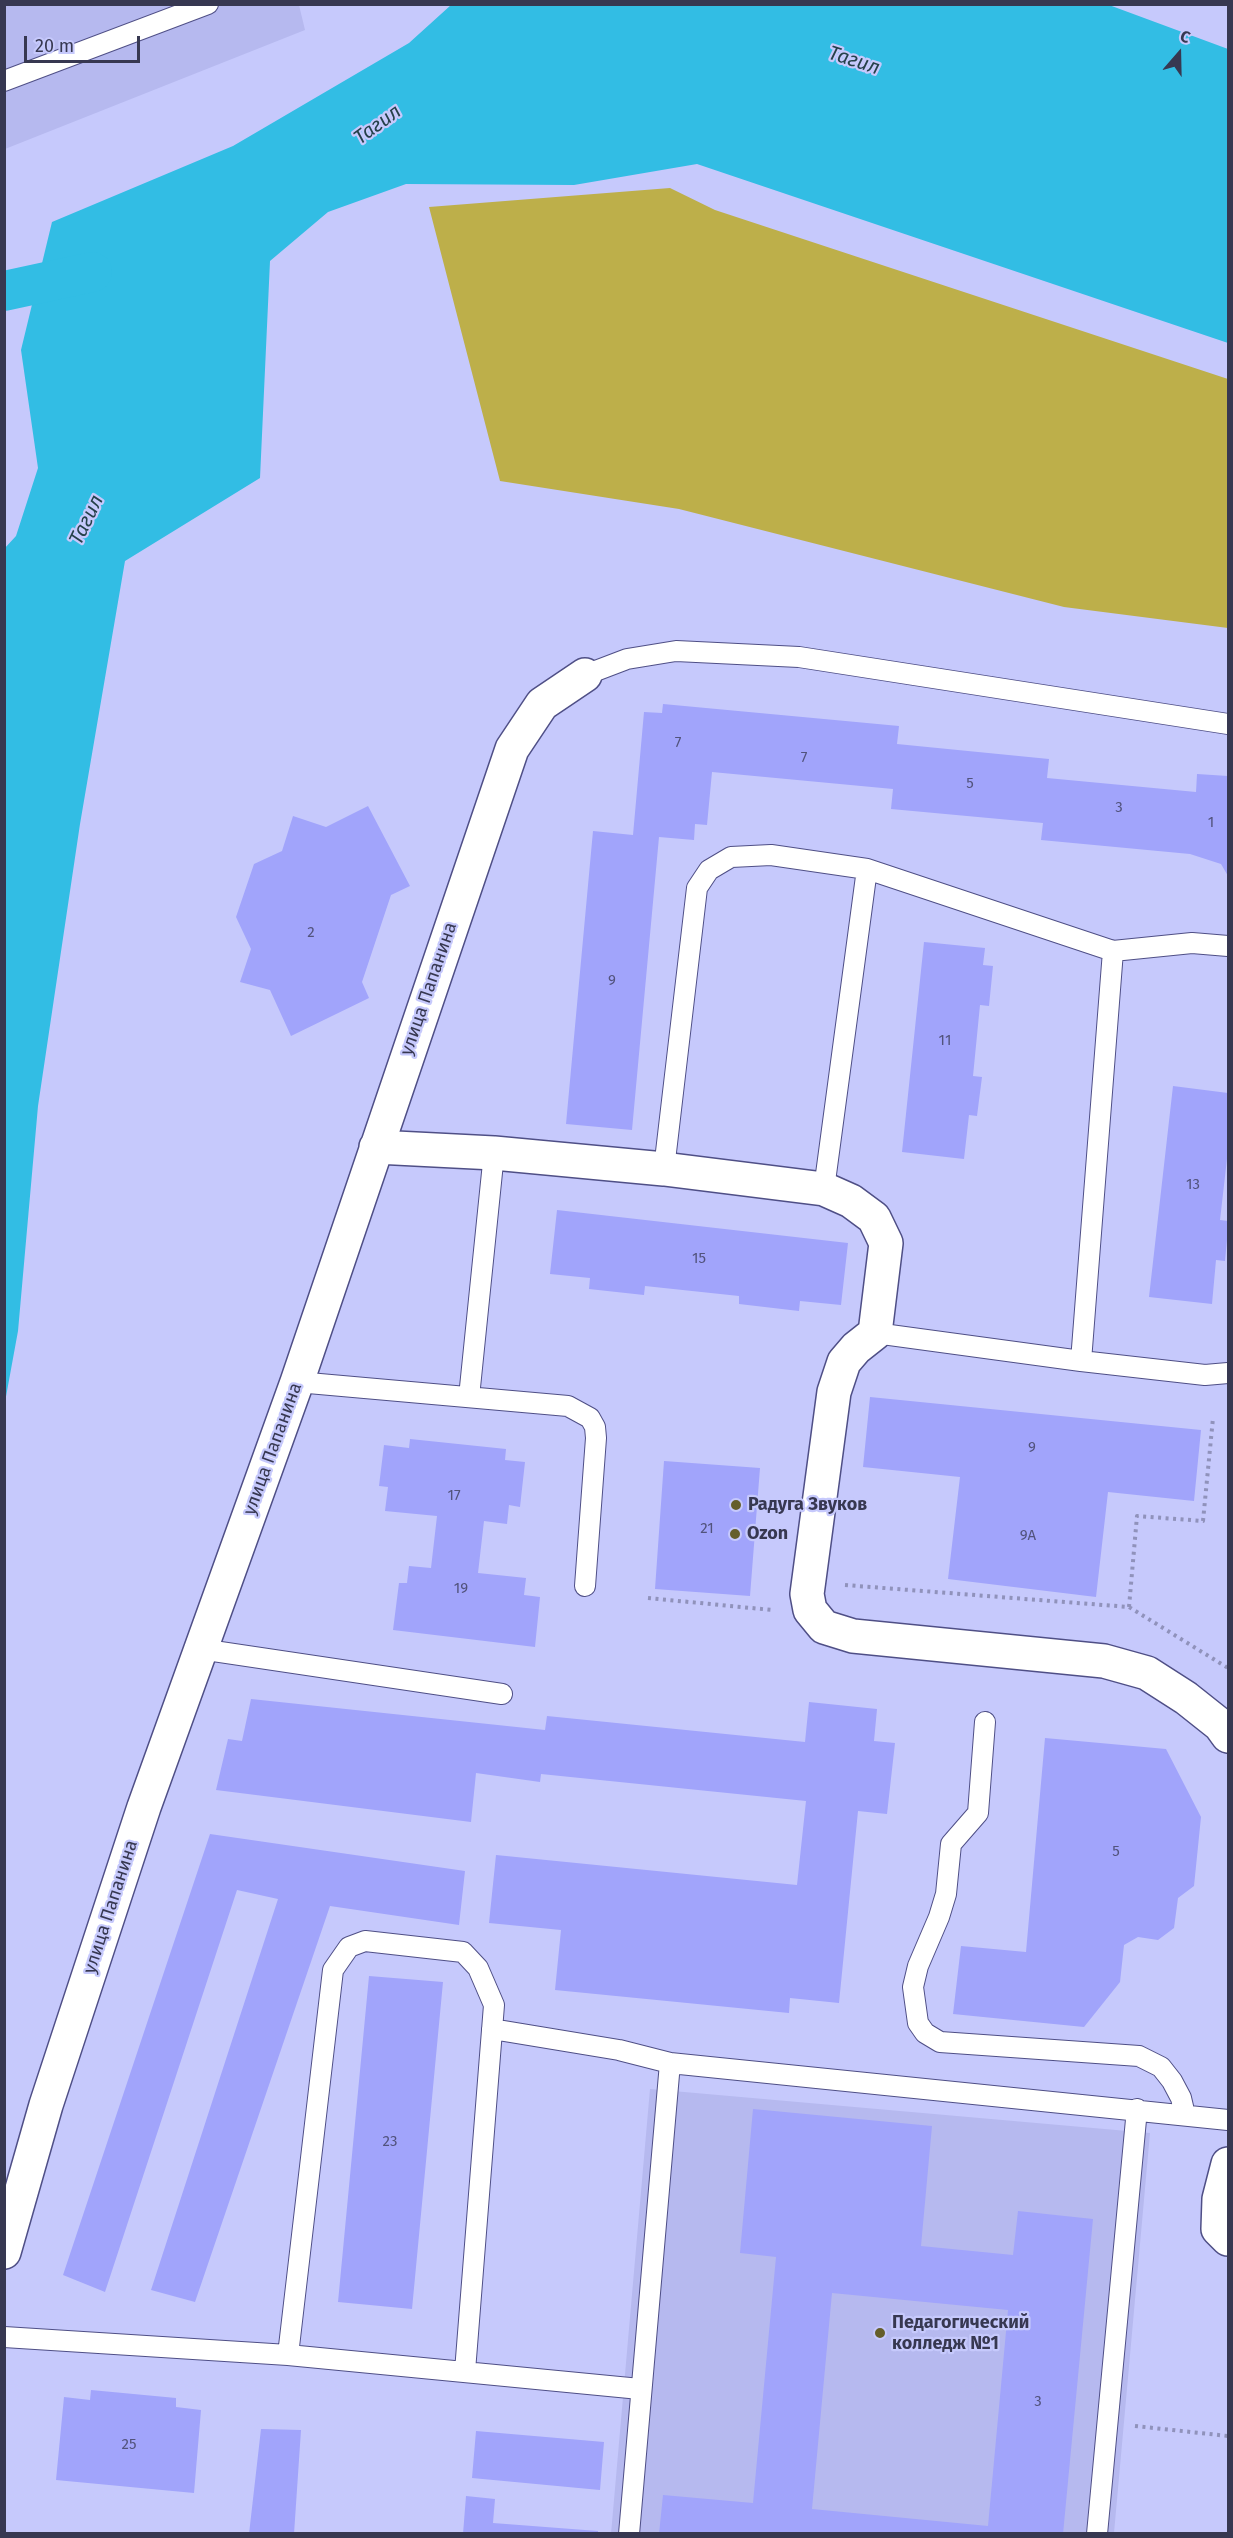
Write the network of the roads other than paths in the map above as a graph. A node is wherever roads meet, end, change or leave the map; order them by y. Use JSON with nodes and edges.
{"nodes":[{"id":1,"x":208,"y":4,"type":"edge"},
{"id":2,"x":4,"y":81,"type":"edge"},
{"id":3,"x":585,"y":675,"type":"joint"},
{"id":4,"x":1228,"y":724,"type":"edge"},
{"id":5,"x":867,"y":868,"type":"junction"},
{"id":6,"x":1228,"y":946,"type":"edge"},
{"id":7,"x":1113,"y":951,"type":"junction"},
{"id":8,"x":376,"y":1147,"type":"junction"},
{"id":9,"x":494,"y":1153,"type":"junction"},
{"id":10,"x":664,"y":1169,"type":"junction"},
{"id":11,"x":824,"y":1189,"type":"junction"},
{"id":12,"x":875,"y":1334,"type":"junction"},
{"id":13,"x":1081,"y":1361,"type":"junction"},
{"id":14,"x":1228,"y":1373,"type":"edge"},
{"id":15,"x":297,"y":1382,"type":"junction"},
{"id":16,"x":469,"y":1397,"type":"junction"},
{"id":17,"x":585,"y":1586,"type":"dead end"},
{"id":18,"x":200,"y":1649,"type":"junction"},
{"id":19,"x":502,"y":1694,"type":"dead end"},
{"id":20,"x":985,"y":1722,"type":"dead end"},
{"id":21,"x":1228,"y":1736,"type":"edge"},
{"id":22,"x":492,"y":2029,"type":"junction"},
{"id":23,"x":670,"y":2064,"type":"junction"},
{"id":24,"x":1137,"y":2109,"type":"junction"},
{"id":25,"x":1185,"y":2115,"type":"junction"},
{"id":26,"x":1228,"y":2120,"type":"edge"},
{"id":27,"x":1228,"y":2164,"type":"edge"},
{"id":28,"x":1228,"y":2239,"type":"edge"},
{"id":29,"x":4,"y":2252,"type":"edge"},
{"id":30,"x":4,"y":2337,"type":"edge"},
{"id":31,"x":288,"y":2355,"type":"junction"},
{"id":32,"x":465,"y":2371,"type":"junction"},
{"id":33,"x":640,"y":2389,"type":"junction"},
{"id":34,"x":629,"y":2534,"type":"edge"},
{"id":35,"x":1097,"y":2534,"type":"edge"}],
"edges":[{"from":1,"to":2,"type":"lane"},
{"from":3,"to":4,"type":"lane"},
{"from":3,"to":8,"type":"street","name":"улица Папанина"},
{"from":5,"to":7,"type":"lane"},
{"from":5,"to":10,"type":"lane"},
{"from":5,"to":11,"type":"lane"},
{"from":6,"to":7,"type":"lane"},
{"from":7,"to":13,"type":"lane"},
{"from":8,"to":9,"type":"street"},
{"from":8,"to":15,"type":"street","name":"улица Папанина"},
{"from":9,"to":10,"type":"street"},
{"from":9,"to":16,"type":"lane"},
{"from":10,"to":11,"type":"street"},
{"from":11,"to":12,"type":"street"},
{"from":12,"to":13,"type":"lane"},
{"from":12,"to":21,"type":"street"},
{"from":13,"to":14,"type":"lane"},
{"from":15,"to":16,"type":"lane"},
{"from":15,"to":18,"type":"street","name":"улица Папанина"},
{"from":16,"to":17,"type":"lane"},
{"from":18,"to":19,"type":"lane"},
{"from":18,"to":29,"type":"street","name":"улица Папанина"},
{"from":20,"to":25,"type":"lane"},
{"from":22,"to":23,"type":"lane"},
{"from":22,"to":31,"type":"lane"},
{"from":22,"to":32,"type":"lane"},
{"from":23,"to":24,"type":"lane"},
{"from":23,"to":33,"type":"lane"},
{"from":24,"to":25,"type":"lane"},
{"from":24,"to":35,"type":"lane"},
{"from":25,"to":26,"type":"lane"},
{"from":27,"to":28,"type":"street"},
{"from":30,"to":31,"type":"lane"},
{"from":31,"to":32,"type":"lane"},
{"from":32,"to":33,"type":"lane"},
{"from":33,"to":34,"type":"lane"}]}
